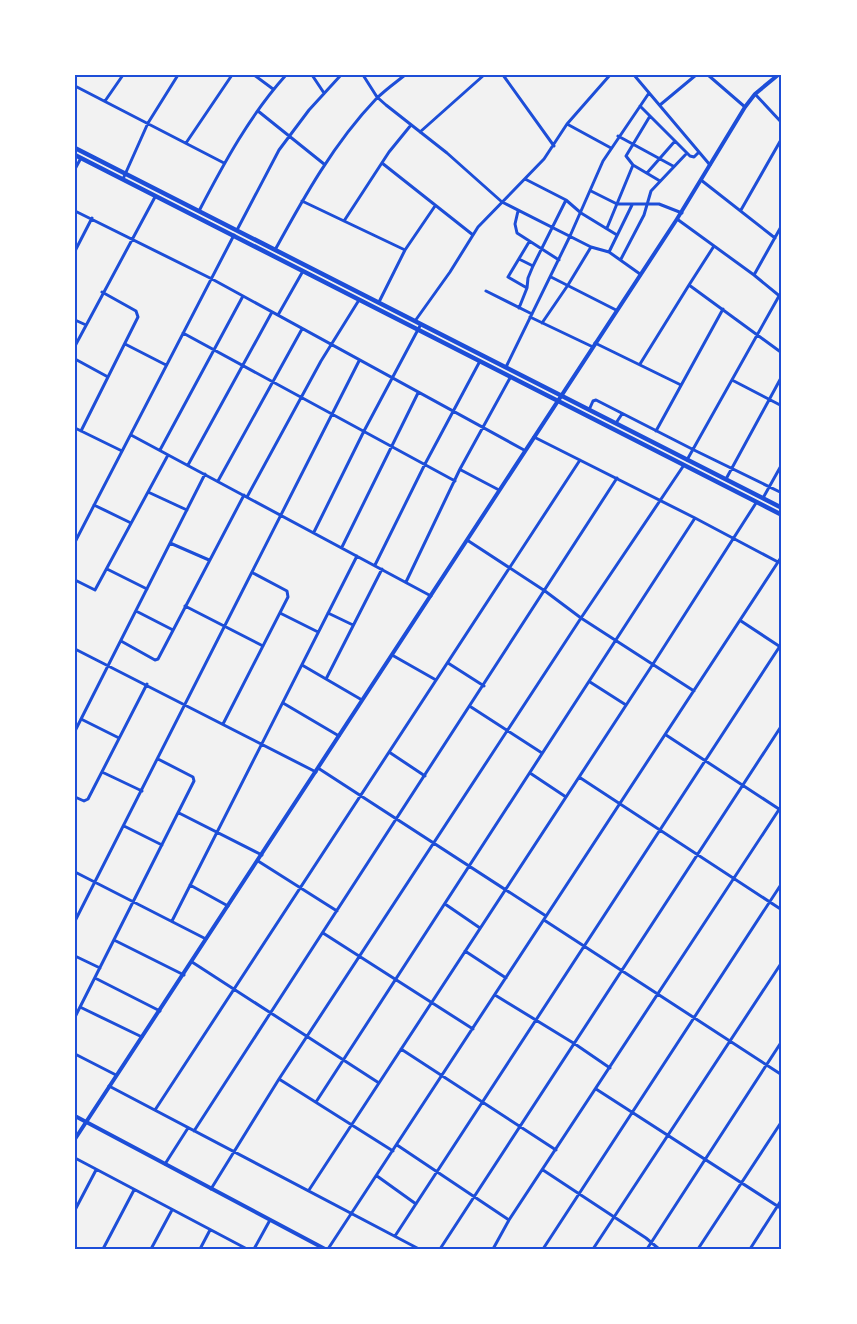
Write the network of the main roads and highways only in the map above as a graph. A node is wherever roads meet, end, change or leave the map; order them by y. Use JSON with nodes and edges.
{"nodes":[{"id":1,"x":75,"y":148,"type":"edge"},
{"id":2,"x":75,"y":155,"type":"edge"},
{"id":3,"x":124,"y":176,"type":"junction"},
{"id":4,"x":235,"y":233,"type":"junction"},
{"id":5,"x":349,"y":288,"type":"junction"},
{"id":6,"x":346,"y":294,"type":"junction"},
{"id":7,"x":419,"y":327,"type":"junction"},
{"id":8,"x":560,"y":399,"type":"junction"},
{"id":9,"x":685,"y":463,"type":"junction"},
{"id":10,"x":782,"y":508,"type":"edge"},
{"id":11,"x":782,"y":514,"type":"edge"}],
"edges":[{"from":1,"to":3,"type":"main road"},
{"from":2,"to":3,"type":"main road"},
{"from":3,"to":4,"type":"main road"},
{"from":3,"to":4,"type":"main road"},
{"from":4,"to":5,"type":"main road"},
{"from":4,"to":6,"type":"main road"},
{"from":5,"to":6,"type":"main road"},
{"from":5,"to":7,"type":"main road"},
{"from":6,"to":7,"type":"main road"},
{"from":7,"to":8,"type":"main road"},
{"from":7,"to":8,"type":"main road"},
{"from":8,"to":9,"type":"main road"},
{"from":8,"to":9,"type":"main road"},
{"from":9,"to":10,"type":"main road"},
{"from":9,"to":11,"type":"main road"}]}
